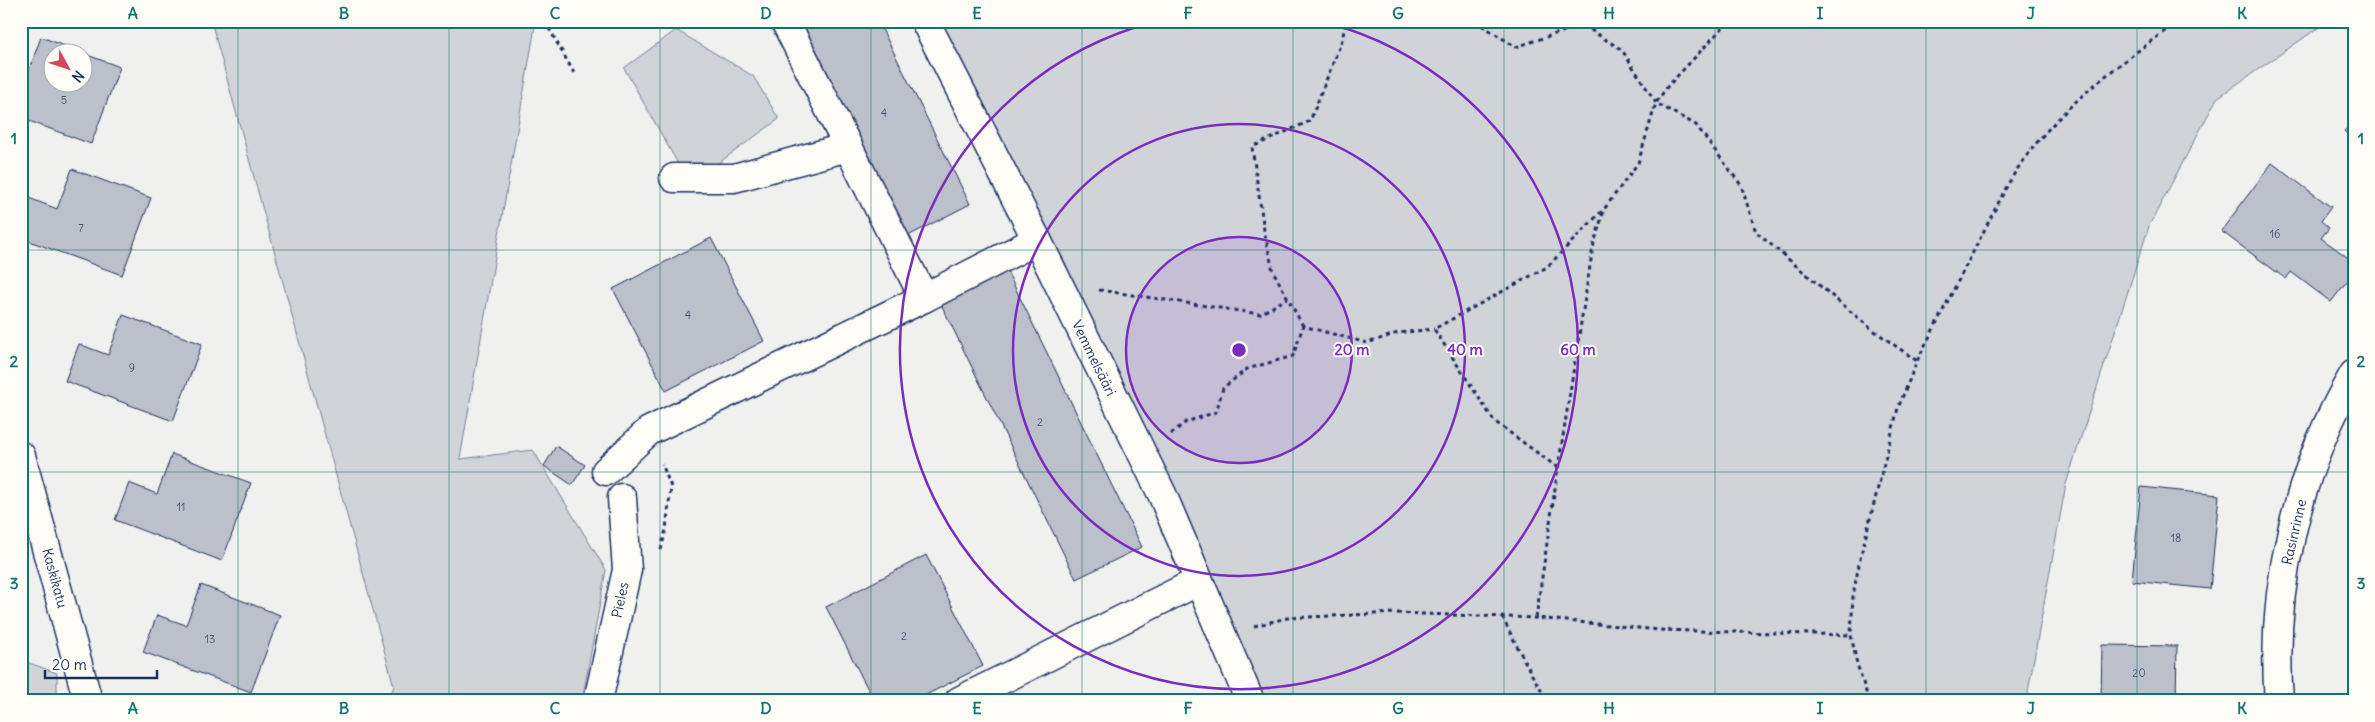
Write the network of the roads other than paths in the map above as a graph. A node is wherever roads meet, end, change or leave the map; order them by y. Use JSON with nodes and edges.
{"nodes":[{"id":1,"x":785,"y":21,"type":"edge"},
{"id":2,"x":925,"y":21,"type":"edge"},
{"id":3,"x":848,"y":147,"type":"junction"},
{"id":4,"x":674,"y":178,"type":"dead end"},
{"id":5,"x":1037,"y":240,"type":"junction"},
{"id":6,"x":924,"y":298,"type":"junction"},
{"id":7,"x":2354,"y":374,"type":"edge"},
{"id":8,"x":21,"y":456,"type":"edge"},
{"id":9,"x":606,"y":471,"type":"dead end"},
{"id":10,"x":622,"y":498,"type":"dead end"},
{"id":11,"x":1199,"y":581,"type":"junction"},
{"id":12,"x":88,"y":701,"type":"edge"},
{"id":13,"x":598,"y":701,"type":"edge"},
{"id":14,"x":959,"y":701,"type":"edge"},
{"id":15,"x":1250,"y":701,"type":"edge"},
{"id":16,"x":2279,"y":701,"type":"edge"}],
"edges":[{"from":1,"to":3,"type":"street"},
{"from":2,"to":5,"type":"street","name":"Vemmelsääri"},
{"from":3,"to":4,"type":"street"},
{"from":3,"to":6,"type":"street"},
{"from":5,"to":6,"type":"street"},
{"from":5,"to":11,"type":"street","name":"Vemmelsääri"},
{"from":6,"to":9,"type":"street"},
{"from":7,"to":16,"type":"street","name":"Rasinrinne"},
{"from":8,"to":12,"type":"street","name":"Kaskikatu"},
{"from":10,"to":13,"type":"street","name":"Pieles"},
{"from":11,"to":14,"type":"street"},
{"from":11,"to":15,"type":"street","name":"Vemmelsääri"}]}
